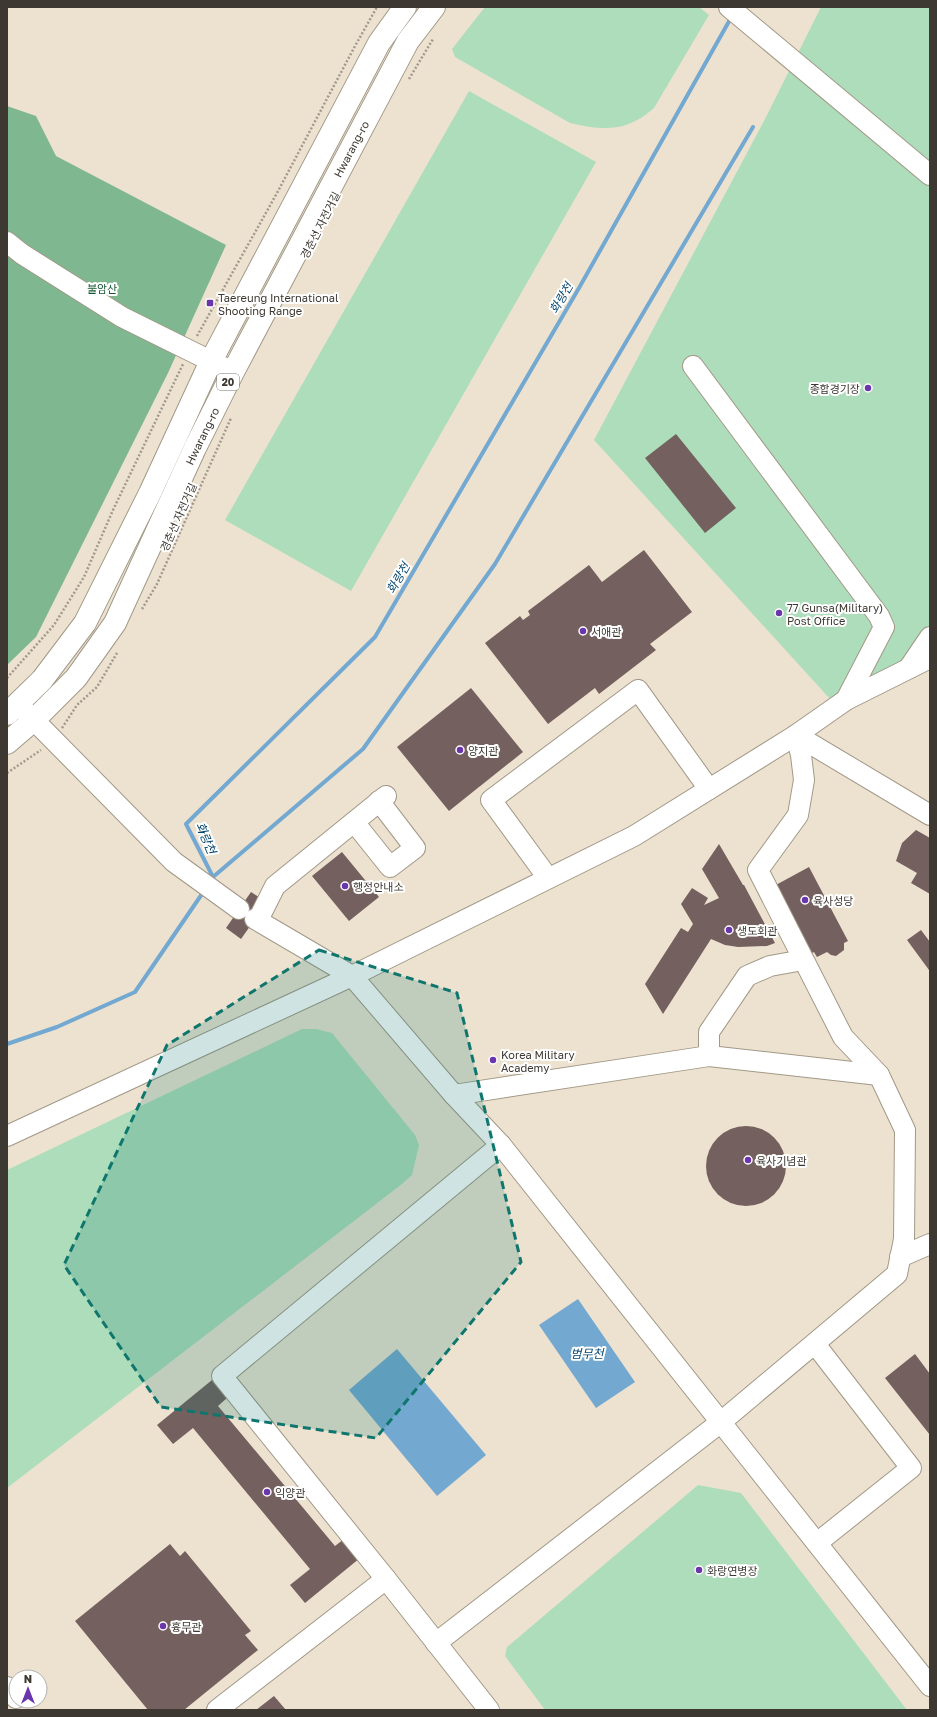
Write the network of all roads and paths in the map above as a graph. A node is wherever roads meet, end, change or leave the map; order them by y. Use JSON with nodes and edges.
{"nodes":[{"id":1,"x":405,"y":7,"type":"edge"},
{"id":2,"x":434,"y":7,"type":"edge"},
{"id":3,"x":736,"y":13,"type":"edge"},
{"id":4,"x":434,"y":38,"type":"dead end"},
{"id":5,"x":406,"y":84,"type":"dead end"},
{"id":6,"x":930,"y":175,"type":"edge"},
{"id":7,"x":7,"y":242,"type":"edge"},
{"id":8,"x":211,"y":361,"type":"junction"},
{"id":9,"x":692,"y":366,"type":"dead end"},
{"id":10,"x":234,"y":372,"type":"junction"},
{"id":11,"x":235,"y":411,"type":"dead end"},
{"id":12,"x":141,"y":611,"type":"dead end"},
{"id":13,"x":930,"y":637,"type":"edge"},
{"id":14,"x":117,"y":652,"type":"dead end"},
{"id":15,"x":930,"y":658,"type":"edge"},
{"id":16,"x":909,"y":668,"type":"junction"},
{"id":17,"x":846,"y":700,"type":"junction"},
{"id":18,"x":13,"y":709,"type":"edge"},
{"id":19,"x":35,"y":719,"type":"junction"},
{"id":20,"x":796,"y":735,"type":"junction"},
{"id":21,"x":55,"y":740,"type":"junction"},
{"id":22,"x":7,"y":743,"type":"edge"},
{"id":23,"x":7,"y":773,"type":"edge"},
{"id":24,"x":709,"y":789,"type":"junction"},
{"id":25,"x":930,"y":816,"type":"edge"},
{"id":26,"x":354,"y":822,"type":"junction"},
{"id":27,"x":548,"y":878,"type":"junction"},
{"id":28,"x":247,"y":914,"type":"junction"},
{"id":29,"x":803,"y":960,"type":"junction"},
{"id":30,"x":352,"y":976,"type":"junction"},
{"id":31,"x":709,"y":1056,"type":"junction"},
{"id":32,"x":879,"y":1075,"type":"junction"},
{"id":33,"x":454,"y":1095,"type":"junction"},
{"id":34,"x":7,"y":1136,"type":"edge"},
{"id":35,"x":501,"y":1145,"type":"junction"},
{"id":36,"x":930,"y":1244,"type":"edge"},
{"id":37,"x":900,"y":1257,"type":"junction"},
{"id":38,"x":815,"y":1344,"type":"junction"},
{"id":39,"x":721,"y":1422,"type":"junction"},
{"id":40,"x":817,"y":1543,"type":"junction"},
{"id":41,"x":386,"y":1578,"type":"junction"},
{"id":42,"x":436,"y":1643,"type":"junction"},
{"id":43,"x":930,"y":1686,"type":"edge"},
{"id":44,"x":217,"y":1710,"type":"edge"},
{"id":45,"x":489,"y":1710,"type":"edge"}],
"edges":[{"from":1,"to":8,"type":"main road","name":"Hwarang-ro","number":"20"},
{"from":2,"to":10,"type":"main road","name":"Hwarang-ro","number":"20"},
{"from":3,"to":6,"type":"street"},
{"from":4,"to":5,"type":"path"},
{"from":7,"to":8,"type":"street"},
{"from":8,"to":10,"type":"street"},
{"from":8,"to":18,"type":"main road","name":"Hwarang-ro","number":"20"},
{"from":9,"to":17,"type":"street"},
{"from":10,"to":19,"type":"main road","name":"Hwarang-ro","number":"20"},
{"from":11,"to":12,"type":"path","name":"경춘선 자전거길"},
{"from":13,"to":16,"type":"street"},
{"from":14,"to":21,"type":"path"},
{"from":15,"to":16,"type":"street"},
{"from":16,"to":17,"type":"street"},
{"from":17,"to":20,"type":"street"},
{"from":18,"to":19,"type":"street"},
{"from":19,"to":21,"type":"street"},
{"from":19,"to":22,"type":"main road","name":"Hwarang-ro","number":"20"},
{"from":20,"to":24,"type":"street"},
{"from":20,"to":25,"type":"street"},
{"from":20,"to":29,"type":"street"},
{"from":21,"to":23,"type":"path"},
{"from":21,"to":28,"type":"street"},
{"from":24,"to":27,"type":"street"},
{"from":24,"to":27,"type":"street"},
{"from":26,"to":26,"type":"street"},
{"from":26,"to":28,"type":"street"},
{"from":27,"to":30,"type":"street"},
{"from":28,"to":30,"type":"street"},
{"from":29,"to":31,"type":"street"},
{"from":29,"to":32,"type":"street"},
{"from":30,"to":33,"type":"street"},
{"from":30,"to":34,"type":"street"},
{"from":31,"to":32,"type":"street"},
{"from":31,"to":33,"type":"street"},
{"from":32,"to":37,"type":"street"},
{"from":33,"to":35,"type":"street"},
{"from":35,"to":39,"type":"street"},
{"from":35,"to":41,"type":"street"},
{"from":36,"to":37,"type":"street"},
{"from":37,"to":38,"type":"street"},
{"from":38,"to":39,"type":"street"},
{"from":38,"to":40,"type":"street"},
{"from":39,"to":40,"type":"street"},
{"from":39,"to":42,"type":"street"},
{"from":40,"to":43,"type":"street"},
{"from":41,"to":42,"type":"street"},
{"from":41,"to":44,"type":"street"},
{"from":42,"to":45,"type":"street"}]}
